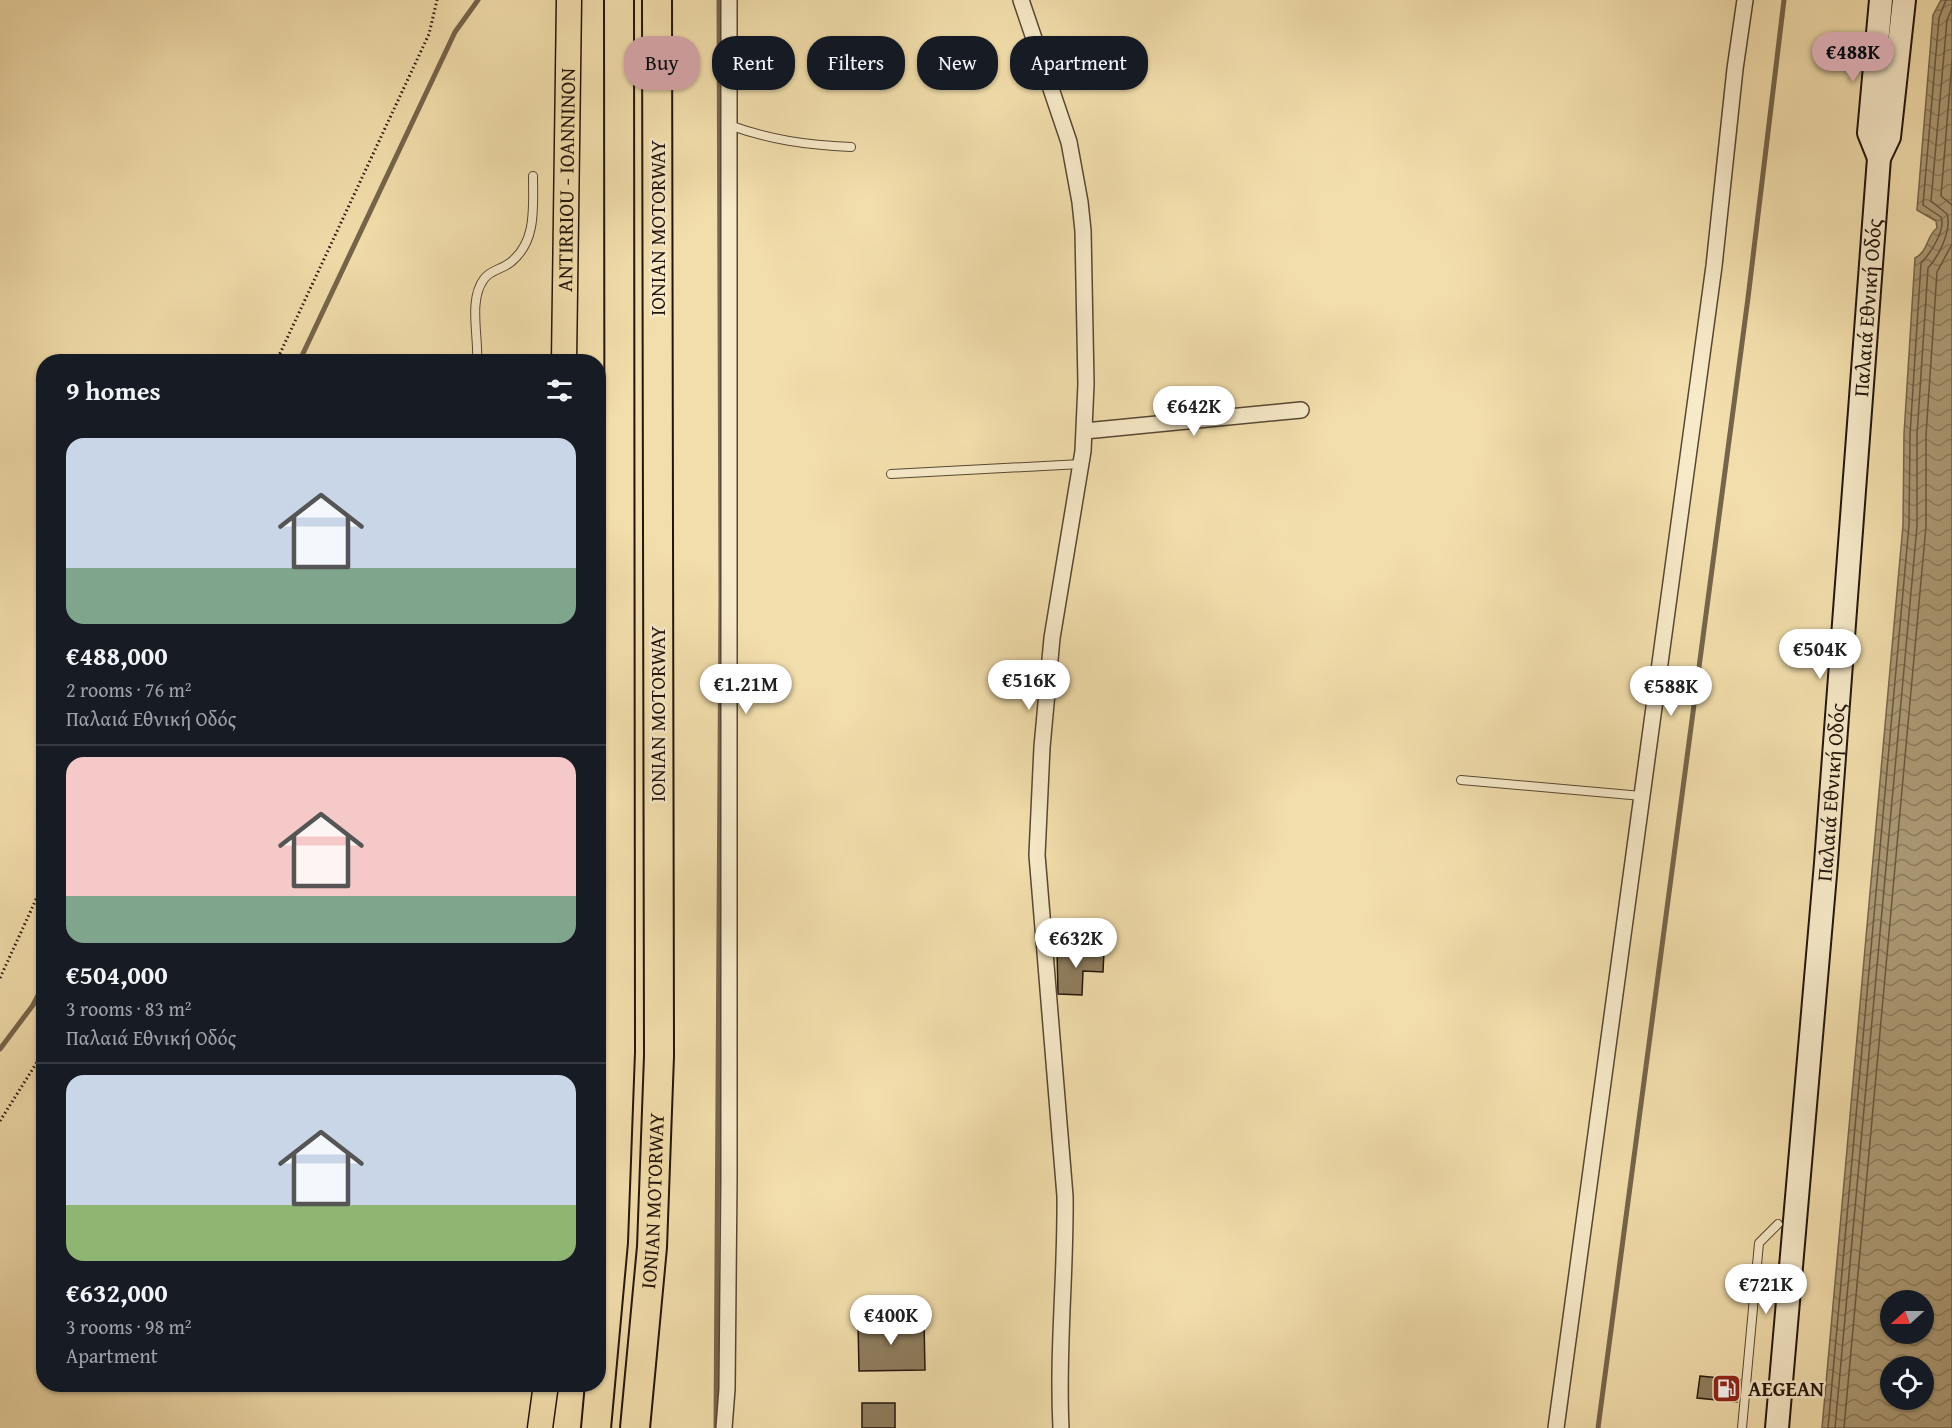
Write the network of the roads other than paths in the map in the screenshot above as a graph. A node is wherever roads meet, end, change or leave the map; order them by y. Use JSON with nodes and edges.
{"nodes":[{"id":1,"x":569,"y":0,"type":"edge"},
{"id":2,"x":619,"y":0,"type":"edge"},
{"id":3,"x":657,"y":0,"type":"edge"},
{"id":4,"x":729,"y":0,"type":"edge"},
{"id":5,"x":1021,"y":0,"type":"edge"},
{"id":6,"x":1745,"y":0,"type":"edge"},
{"id":7,"x":1881,"y":0,"type":"edge"},
{"id":8,"x":1904,"y":0,"type":"edge"},
{"id":9,"x":729,"y":125,"type":"junction"},
{"id":10,"x":851,"y":147,"type":"dead end"},
{"id":11,"x":1879,"y":158,"type":"junction"},
{"id":12,"x":533,"y":176,"type":"dead end"},
{"id":13,"x":477,"y":354,"type":"edge"},
{"id":14,"x":564,"y":354,"type":"edge"},
{"id":15,"x":1301,"y":410,"type":"dead end"},
{"id":16,"x":1085,"y":431,"type":"junction"},
{"id":17,"x":1081,"y":464,"type":"junction"},
{"id":18,"x":891,"y":474,"type":"dead end"},
{"id":19,"x":1461,"y":780,"type":"dead end"},
{"id":20,"x":1643,"y":796,"type":"junction"},
{"id":21,"x":1778,"y":1224,"type":"dead end"},
{"id":22,"x":606,"y":1319,"type":"edge"},
{"id":23,"x":545,"y":1392,"type":"edge"},
{"id":24,"x":599,"y":1392,"type":"edge"},
{"id":25,"x":540,"y":1428,"type":"edge"},
{"id":26,"x":596,"y":1428,"type":"edge"},
{"id":27,"x":635,"y":1428,"type":"edge"},
{"id":28,"x":724,"y":1428,"type":"edge"},
{"id":29,"x":1061,"y":1428,"type":"edge"},
{"id":30,"x":1556,"y":1428,"type":"edge"},
{"id":31,"x":1742,"y":1428,"type":"edge"},
{"id":32,"x":1777,"y":1428,"type":"edge"}],
"edges":[{"from":1,"to":14,"type":"main road","name":"ANTIRRIOU - IOANNINON"},
{"from":2,"to":22,"type":"highway","name":"IONIAN MOTORWAY"},
{"from":3,"to":27,"type":"highway","name":"IONIAN MOTORWAY"},
{"from":4,"to":9,"type":"street"},
{"from":5,"to":16,"type":"street"},
{"from":6,"to":20,"type":"street"},
{"from":7,"to":11,"type":"main road","name":"Παλαιά Εθνική Οδός"},
{"from":8,"to":11,"type":"main road","name":"Παλαιά Εθνική Οδός"},
{"from":9,"to":10,"type":"lane"},
{"from":9,"to":28,"type":"street"},
{"from":11,"to":32,"type":"main road","name":"Παλαιά Εθνική Οδός"},
{"from":12,"to":13,"type":"lane"},
{"from":15,"to":16,"type":"street"},
{"from":16,"to":17,"type":"street"},
{"from":17,"to":18,"type":"lane"},
{"from":17,"to":29,"type":"street"},
{"from":19,"to":20,"type":"lane"},
{"from":20,"to":30,"type":"street"},
{"from":21,"to":31,"type":"lane"},
{"from":23,"to":25,"type":"main road"},
{"from":24,"to":26,"type":"highway","name":"IONIAN MOTORWAY"}]}
